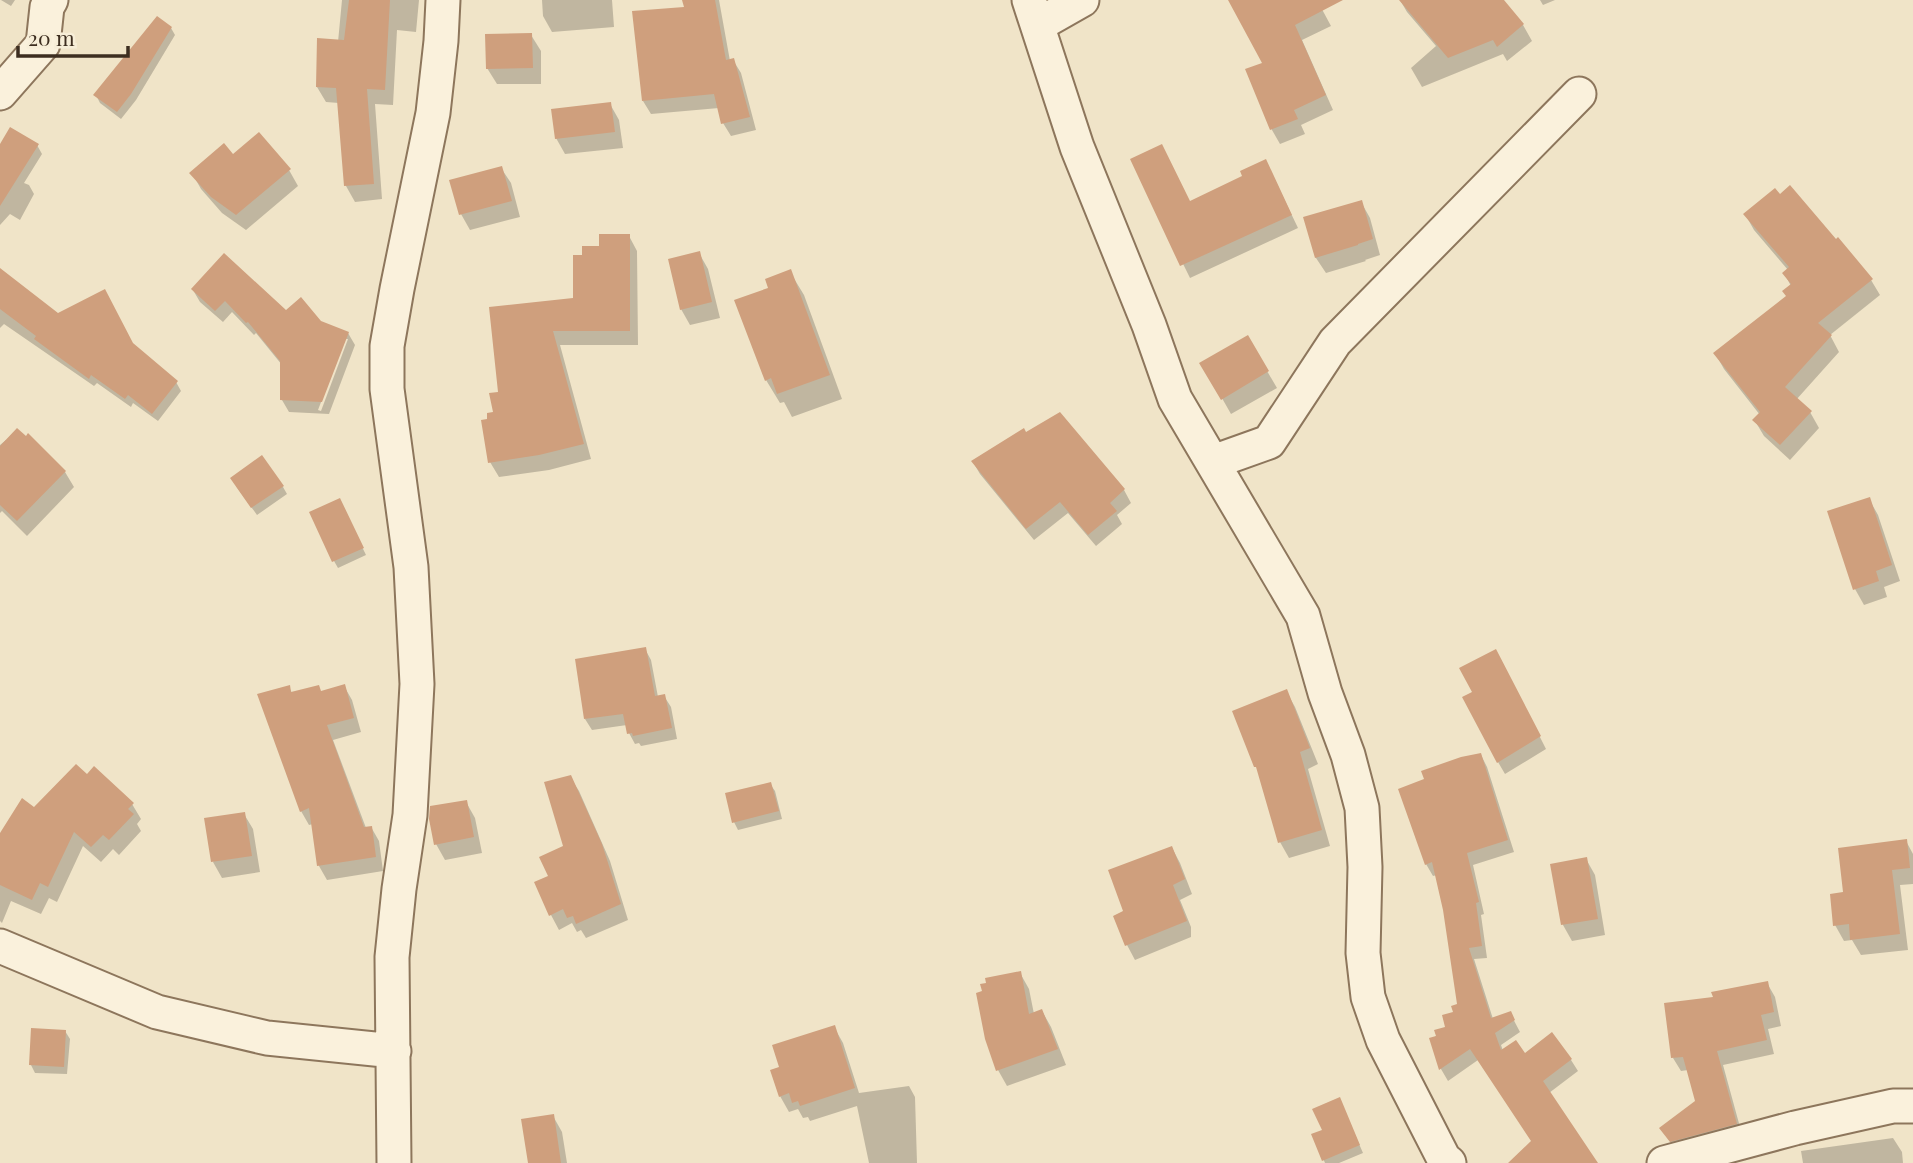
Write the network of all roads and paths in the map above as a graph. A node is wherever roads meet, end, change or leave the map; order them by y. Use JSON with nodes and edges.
{"nodes":[{"id":1,"x":51,"y":0,"type":"edge"},
{"id":2,"x":443,"y":0,"type":"edge"},
{"id":3,"x":1082,"y":0,"type":"edge"},
{"id":4,"x":1033,"y":12,"type":"edge"},
{"id":5,"x":0,"y":93,"type":"edge"},
{"id":6,"x":1579,"y":94,"type":"dead end"},
{"id":7,"x":1213,"y":462,"type":"junction"},
{"id":8,"x":0,"y":946,"type":"edge"},
{"id":9,"x":394,"y":1051,"type":"junction"},
{"id":10,"x":1913,"y":1106,"type":"edge"},
{"id":11,"x":394,"y":1163,"type":"edge"},
{"id":12,"x":1449,"y":1163,"type":"edge"},
{"id":13,"x":1664,"y":1163,"type":"edge"}],
"edges":[{"from":1,"to":5,"type":"street"},
{"from":2,"to":9,"type":"street"},
{"from":3,"to":4,"type":"street"},
{"from":4,"to":7,"type":"street"},
{"from":6,"to":7,"type":"street"},
{"from":7,"to":12,"type":"street"},
{"from":8,"to":9,"type":"street"},
{"from":9,"to":11,"type":"street"},
{"from":10,"to":13,"type":"street"}]}
